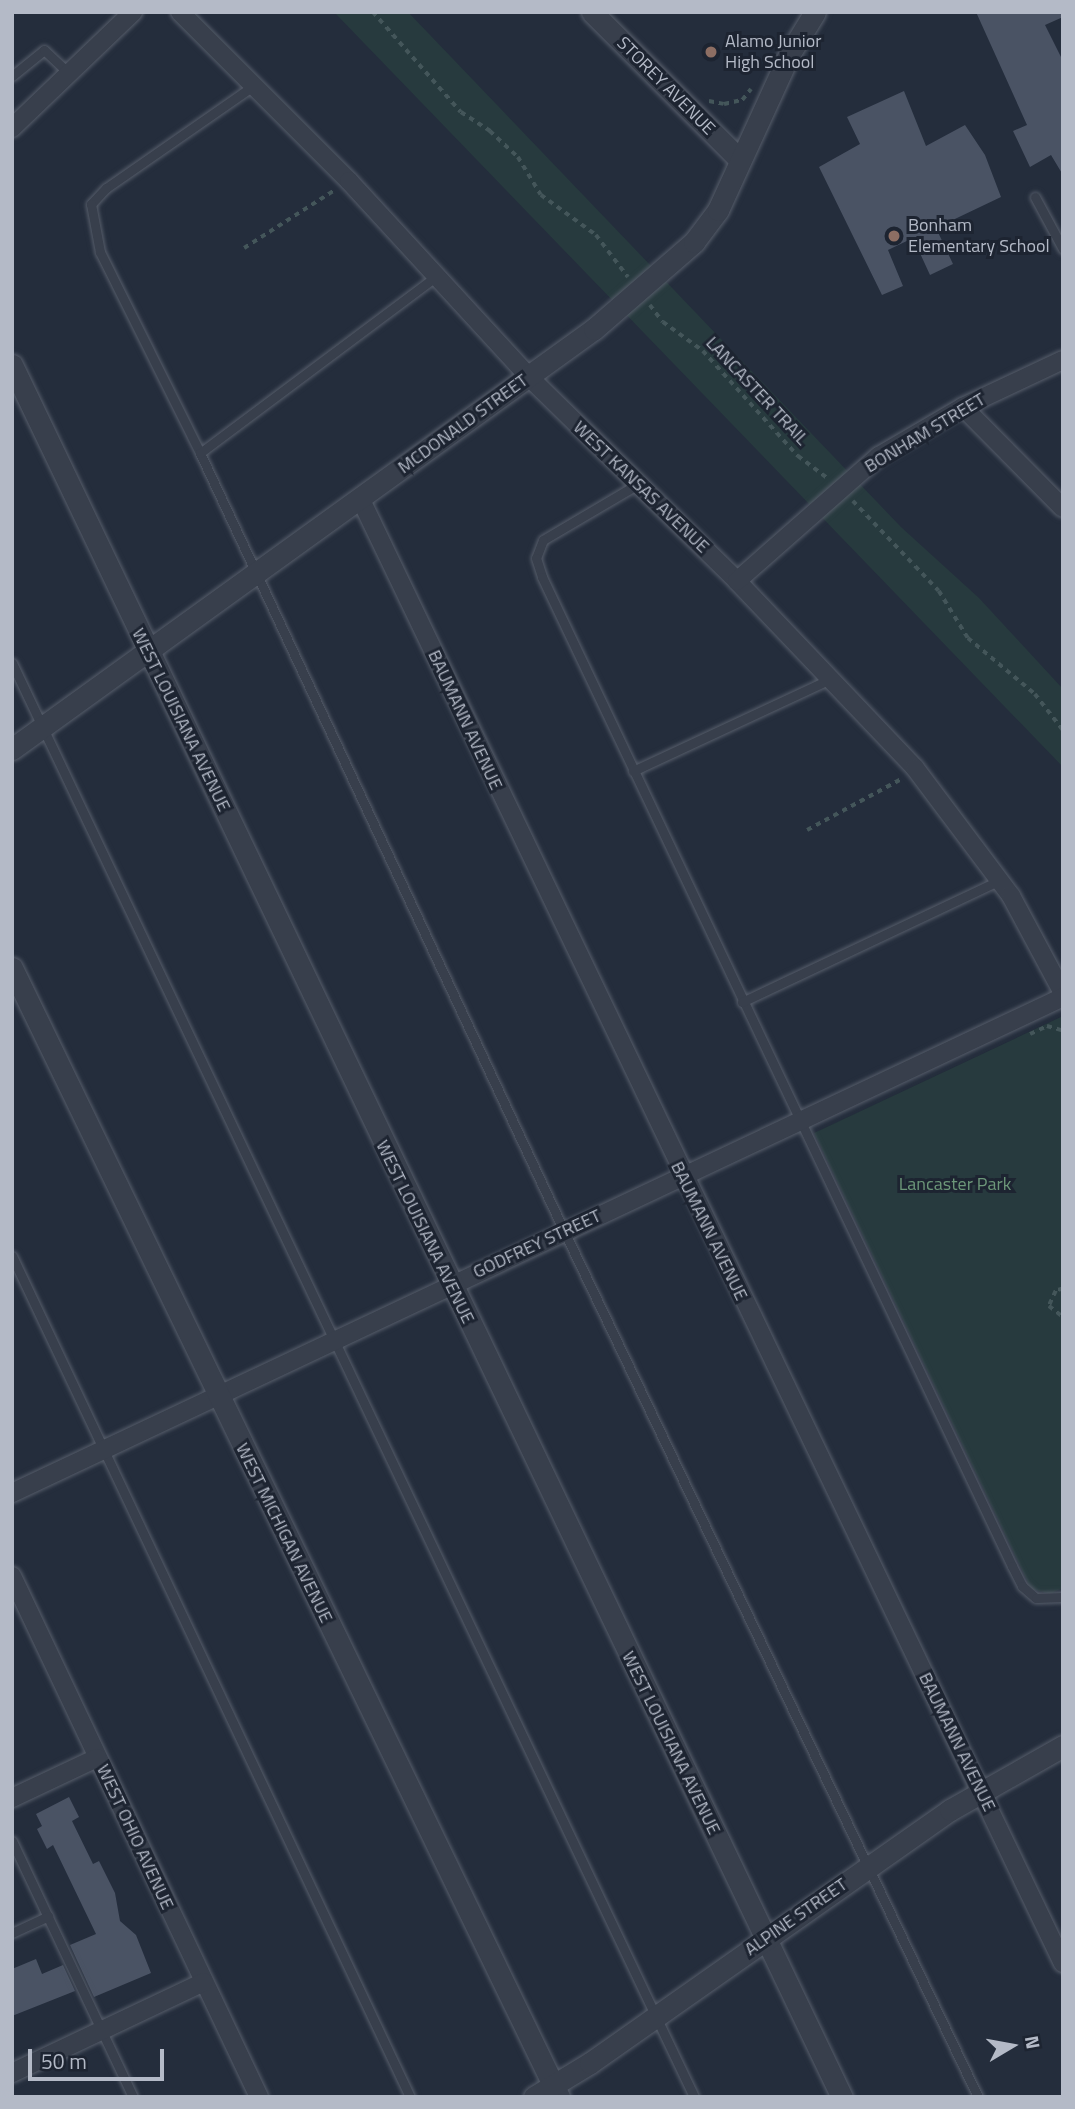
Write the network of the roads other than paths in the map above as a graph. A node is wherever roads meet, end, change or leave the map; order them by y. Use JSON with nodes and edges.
{"nodes":[{"id":1,"x":133,"y":12,"type":"edge"},
{"id":2,"x":180,"y":12,"type":"edge"},
{"id":3,"x":592,"y":12,"type":"edge"},
{"id":4,"x":815,"y":12,"type":"edge"},
{"id":5,"x":69,"y":74,"type":"junction"},
{"id":6,"x":12,"y":76,"type":"edge"},
{"id":7,"x":253,"y":86,"type":"junction"},
{"id":8,"x":12,"y":128,"type":"edge"},
{"id":9,"x":740,"y":160,"type":"junction"},
{"id":10,"x":1035,"y":197,"type":"dead end"},
{"id":11,"x":1063,"y":249,"type":"edge"},
{"id":12,"x":437,"y":276,"type":"junction"},
{"id":13,"x":1063,"y":360,"type":"edge"},
{"id":14,"x":12,"y":365,"type":"edge"},
{"id":15,"x":528,"y":376,"type":"junction"},
{"id":16,"x":963,"y":407,"type":"junction"},
{"id":17,"x":200,"y":453,"type":"junction"},
{"id":18,"x":638,"y":484,"type":"junction"},
{"id":19,"x":360,"y":498,"type":"junction"},
{"id":20,"x":1063,"y":508,"type":"edge"},
{"id":21,"x":255,"y":573,"type":"junction"},
{"id":22,"x":737,"y":581,"type":"junction"},
{"id":23,"x":147,"y":650,"type":"junction"},
{"id":24,"x":12,"y":663,"type":"edge"},
{"id":25,"x":830,"y":679,"type":"junction"},
{"id":26,"x":43,"y":726,"type":"junction"},
{"id":27,"x":12,"y":749,"type":"edge"},
{"id":28,"x":633,"y":771,"type":"junction"},
{"id":29,"x":1000,"y":880,"type":"junction"},
{"id":30,"x":12,"y":968,"type":"edge"},
{"id":31,"x":1063,"y":995,"type":"edge"},
{"id":32,"x":742,"y":1002,"type":"junction"},
{"id":33,"x":801,"y":1120,"type":"junction"},
{"id":34,"x":683,"y":1177,"type":"junction"},
{"id":35,"x":564,"y":1231,"type":"junction"},
{"id":36,"x":12,"y":1256,"type":"edge"},
{"id":37,"x":450,"y":1284,"type":"junction"},
{"id":38,"x":332,"y":1340,"type":"junction"},
{"id":39,"x":217,"y":1395,"type":"junction"},
{"id":40,"x":104,"y":1449,"type":"junction"},
{"id":41,"x":12,"y":1493,"type":"edge"},
{"id":42,"x":12,"y":1576,"type":"edge"},
{"id":43,"x":1063,"y":1597,"type":"edge"},
{"id":44,"x":1063,"y":1746,"type":"edge"},
{"id":45,"x":97,"y":1758,"type":"junction"},
{"id":46,"x":980,"y":1791,"type":"junction"},
{"id":47,"x":12,"y":1798,"type":"edge"},
{"id":48,"x":12,"y":1841,"type":"edge"},
{"id":49,"x":868,"y":1867,"type":"junction"},
{"id":50,"x":48,"y":1916,"type":"junction"},
{"id":51,"x":12,"y":1933,"type":"edge"},
{"id":52,"x":765,"y":1938,"type":"junction"},
{"id":53,"x":1063,"y":1963,"type":"edge"},
{"id":54,"x":204,"y":1982,"type":"junction"},
{"id":55,"x":656,"y":2016,"type":"junction"},
{"id":56,"x":101,"y":2031,"type":"junction"},
{"id":57,"x":12,"y":2073,"type":"edge"},
{"id":58,"x":556,"y":2091,"type":"edge"},
{"id":59,"x":133,"y":2097,"type":"edge"},
{"id":60,"x":259,"y":2097,"type":"edge"},
{"id":61,"x":411,"y":2097,"type":"edge"},
{"id":62,"x":534,"y":2097,"type":"edge"},
{"id":63,"x":694,"y":2097,"type":"edge"},
{"id":64,"x":842,"y":2097,"type":"edge"},
{"id":65,"x":978,"y":2097,"type":"edge"}],
"edges":[{"from":1,"to":5,"type":"street"},
{"from":2,"to":7,"type":"street","name":"WEST KANSAS AVENUE"},
{"from":3,"to":9,"type":"street","name":"STOREY AVENUE"},
{"from":4,"to":9,"type":"street","name":"MCDONALD STREET"},
{"from":5,"to":6,"type":"lane"},
{"from":5,"to":8,"type":"street"},
{"from":7,"to":12,"type":"street","name":"WEST KANSAS AVENUE"},
{"from":7,"to":17,"type":"lane"},
{"from":9,"to":15,"type":"street","name":"MCDONALD STREET"},
{"from":10,"to":11,"type":"lane"},
{"from":12,"to":15,"type":"street","name":"WEST KANSAS AVENUE"},
{"from":12,"to":17,"type":"lane"},
{"from":13,"to":16,"type":"street","name":"BONHAM STREET"},
{"from":14,"to":23,"type":"street","name":"WEST LOUISIANA AVENUE"},
{"from":15,"to":18,"type":"street","name":"WEST KANSAS AVENUE"},
{"from":15,"to":19,"type":"street","name":"MCDONALD STREET"},
{"from":16,"to":20,"type":"street"},
{"from":16,"to":22,"type":"street","name":"BONHAM STREET"},
{"from":17,"to":21,"type":"lane"},
{"from":18,"to":22,"type":"street","name":"WEST KANSAS AVENUE"},
{"from":18,"to":28,"type":"lane"},
{"from":19,"to":21,"type":"street","name":"MCDONALD STREET"},
{"from":19,"to":34,"type":"street","name":"BAUMANN AVENUE"},
{"from":21,"to":23,"type":"street","name":"MCDONALD STREET"},
{"from":21,"to":35,"type":"lane"},
{"from":22,"to":25,"type":"street","name":"WEST KANSAS AVENUE"},
{"from":23,"to":26,"type":"street","name":"MCDONALD STREET"},
{"from":23,"to":37,"type":"street","name":"WEST LOUISIANA AVENUE"},
{"from":24,"to":26,"type":"lane"},
{"from":25,"to":28,"type":"lane"},
{"from":25,"to":29,"type":"street","name":"WEST KANSAS AVENUE"},
{"from":26,"to":27,"type":"street","name":"MCDONALD STREET"},
{"from":26,"to":38,"type":"lane"},
{"from":28,"to":32,"type":"lane"},
{"from":29,"to":31,"type":"street","name":"WEST KANSAS AVENUE"},
{"from":29,"to":32,"type":"lane"},
{"from":30,"to":39,"type":"street","name":"WEST MICHIGAN AVENUE"},
{"from":31,"to":33,"type":"street","name":"GODFREY STREET"},
{"from":32,"to":33,"type":"lane"},
{"from":33,"to":34,"type":"street","name":"GODFREY STREET"},
{"from":33,"to":43,"type":"lane"},
{"from":34,"to":35,"type":"street","name":"GODFREY STREET"},
{"from":34,"to":46,"type":"street","name":"BAUMANN AVENUE"},
{"from":35,"to":37,"type":"street","name":"GODFREY STREET"},
{"from":35,"to":49,"type":"lane"},
{"from":36,"to":40,"type":"lane"},
{"from":37,"to":38,"type":"street","name":"GODFREY STREET"},
{"from":37,"to":52,"type":"street","name":"WEST LOUISIANA AVENUE"},
{"from":38,"to":39,"type":"street","name":"GODFREY STREET"},
{"from":38,"to":55,"type":"lane"},
{"from":39,"to":40,"type":"street","name":"GODFREY STREET"},
{"from":39,"to":58,"type":"street","name":"WEST MICHIGAN AVENUE"},
{"from":40,"to":41,"type":"street","name":"GODFREY STREET"},
{"from":40,"to":61,"type":"lane"},
{"from":42,"to":45,"type":"street","name":"WEST OHIO AVENUE"},
{"from":44,"to":46,"type":"street","name":"ALPINE STREET"},
{"from":45,"to":47,"type":"street"},
{"from":45,"to":54,"type":"street","name":"WEST OHIO AVENUE"},
{"from":46,"to":49,"type":"street","name":"ALPINE STREET"},
{"from":46,"to":53,"type":"street","name":"BAUMANN AVENUE"},
{"from":48,"to":50,"type":"lane"},
{"from":49,"to":52,"type":"street","name":"ALPINE STREET"},
{"from":49,"to":65,"type":"lane"},
{"from":50,"to":51,"type":"lane"},
{"from":50,"to":56,"type":"lane"},
{"from":52,"to":55,"type":"street","name":"ALPINE STREET"},
{"from":52,"to":64,"type":"street","name":"WEST LOUISIANA AVENUE"},
{"from":54,"to":56,"type":"street"},
{"from":54,"to":60,"type":"street","name":"WEST OHIO AVENUE"},
{"from":55,"to":58,"type":"street","name":"ALPINE STREET"},
{"from":55,"to":63,"type":"lane"},
{"from":56,"to":57,"type":"street"},
{"from":56,"to":59,"type":"lane"},
{"from":58,"to":62,"type":"street","name":"ALPINE STREET"}]}
